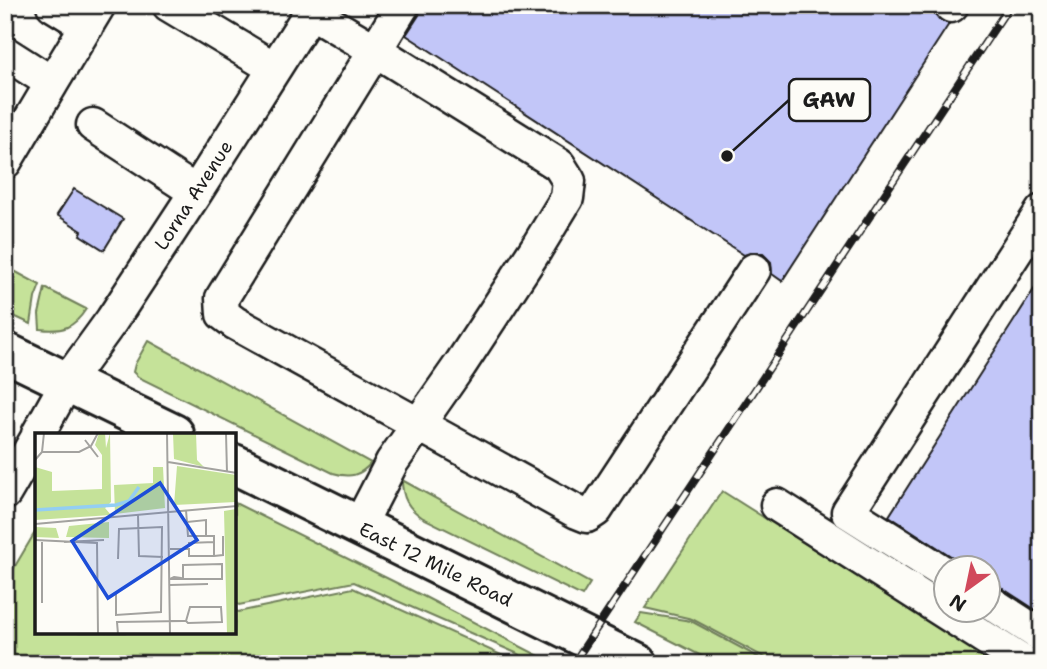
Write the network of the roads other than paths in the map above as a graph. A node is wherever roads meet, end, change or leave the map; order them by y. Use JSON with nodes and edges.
{"nodes":[{"id":1,"x":53,"y":5,"type":"edge"},
{"id":2,"x":169,"y":5,"type":"edge"},
{"id":3,"x":403,"y":5,"type":"edge"},
{"id":4,"x":313,"y":9,"type":"edge"},
{"id":5,"x":93,"y":16,"type":"edge"},
{"id":6,"x":376,"y":50,"type":"junction"},
{"id":7,"x":5,"y":53,"type":"edge"},
{"id":8,"x":274,"y":68,"type":"junction"},
{"id":9,"x":52,"y":83,"type":"junction"},
{"id":10,"x":93,"y":125,"type":"dead end"},
{"id":11,"x":8,"y":151,"type":"edge"},
{"id":12,"x":196,"y":192,"type":"junction"},
{"id":13,"x":1042,"y":211,"type":"edge"},
{"id":14,"x":754,"y":270,"type":"dead end"},
{"id":15,"x":5,"y":352,"type":"edge"},
{"id":16,"x":68,"y":382,"type":"junction"},
{"id":17,"x":420,"y":424,"type":"junction"},
{"id":18,"x":40,"y":433,"type":"edge"},
{"id":19,"x":170,"y":433,"type":"edge"},
{"id":20,"x":35,"y":441,"type":"edge"},
{"id":21,"x":236,"y":465,"type":"edge"},
{"id":22,"x":5,"y":493,"type":"edge"},
{"id":23,"x":777,"y":505,"type":"dead end"},
{"id":24,"x":359,"y":526,"type":"junction"},
{"id":25,"x":932,"y":565,"type":"edge"},
{"id":26,"x":1002,"y":610,"type":"edge"},
{"id":27,"x":1042,"y":636,"type":"edge"},
{"id":28,"x":638,"y":664,"type":"edge"},
{"id":29,"x":1026,"y":664,"type":"edge"}],
"edges":[{"from":1,"to":5,"type":"street"},
{"from":2,"to":8,"type":"street"},
{"from":3,"to":6,"type":"street"},
{"from":4,"to":6,"type":"street"},
{"from":4,"to":8,"type":"street","name":"Lorna Avenue"},
{"from":5,"to":9,"type":"street"},
{"from":6,"to":17,"type":"street"},
{"from":6,"to":17,"type":"street"},
{"from":7,"to":9,"type":"street"},
{"from":8,"to":12,"type":"street","name":"Lorna Avenue"},
{"from":9,"to":11,"type":"street"},
{"from":10,"to":12,"type":"street"},
{"from":12,"to":16,"type":"street","name":"Lorna Avenue"},
{"from":13,"to":25,"type":"street"},
{"from":14,"to":17,"type":"street"},
{"from":15,"to":16,"type":"main road"},
{"from":16,"to":18,"type":"street","name":"Lorna Avenue"},
{"from":16,"to":19,"type":"main road"},
{"from":17,"to":24,"type":"street"},
{"from":20,"to":22,"type":"street","name":"Lorna Avenue"},
{"from":21,"to":24,"type":"main road","name":"East 12 Mile Road"},
{"from":23,"to":29,"type":"street"},
{"from":24,"to":28,"type":"main road","name":"East 12 Mile Road"},
{"from":26,"to":27,"type":"street"}]}
